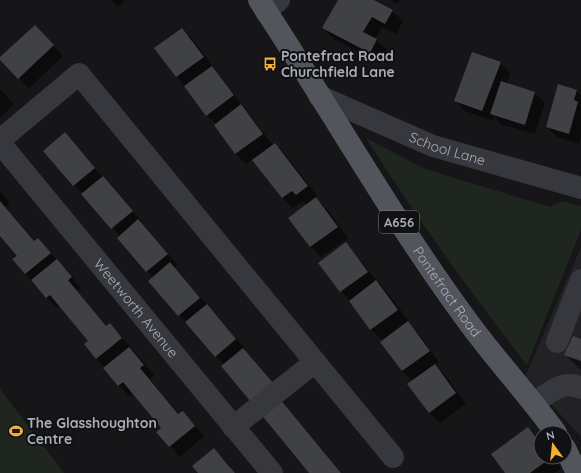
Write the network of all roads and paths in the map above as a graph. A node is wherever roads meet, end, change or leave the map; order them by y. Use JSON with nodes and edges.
{"nodes":[{"id":1,"x":268,"y":4,"type":"edge"},
{"id":2,"x":319,"y":96,"type":"junction"},
{"id":3,"x":0,"y":140,"type":"edge"},
{"id":4,"x":0,"y":143,"type":"edge"},
{"id":5,"x":581,"y":188,"type":"edge"},
{"id":6,"x":581,"y":280,"type":"edge"},
{"id":7,"x":557,"y":342,"type":"dead end"},
{"id":8,"x":315,"y":362,"type":"junction"},
{"id":9,"x":581,"y":388,"type":"edge"},
{"id":10,"x":534,"y":403,"type":"junction"},
{"id":11,"x":550,"y":425,"type":"edge"},
{"id":12,"x":233,"y":427,"type":"junction"},
{"id":13,"x":573,"y":451,"type":"edge"},
{"id":14,"x":393,"y":457,"type":"dead end"},
{"id":15,"x":581,"y":458,"type":"edge"},
{"id":16,"x":272,"y":473,"type":"edge"}],
"edges":[{"from":1,"to":2,"type":"main road","name":"Pontefract Road","number":"A656"},
{"from":2,"to":5,"type":"street","name":"School Lane"},
{"from":2,"to":10,"type":"main road","name":"Pontefract Road","number":"A656"},
{"from":3,"to":8,"type":"street"},
{"from":4,"to":12,"type":"street","name":"Weetworth Avenue"},
{"from":6,"to":7,"type":"street"},
{"from":8,"to":12,"type":"street"},
{"from":8,"to":14,"type":"street"},
{"from":9,"to":10,"type":"street"},
{"from":10,"to":11,"type":"main road","name":"Pontefract Road","number":"A656"},
{"from":12,"to":16,"type":"street","name":"Weetworth Avenue"},
{"from":13,"to":15,"type":"main road"}]}
